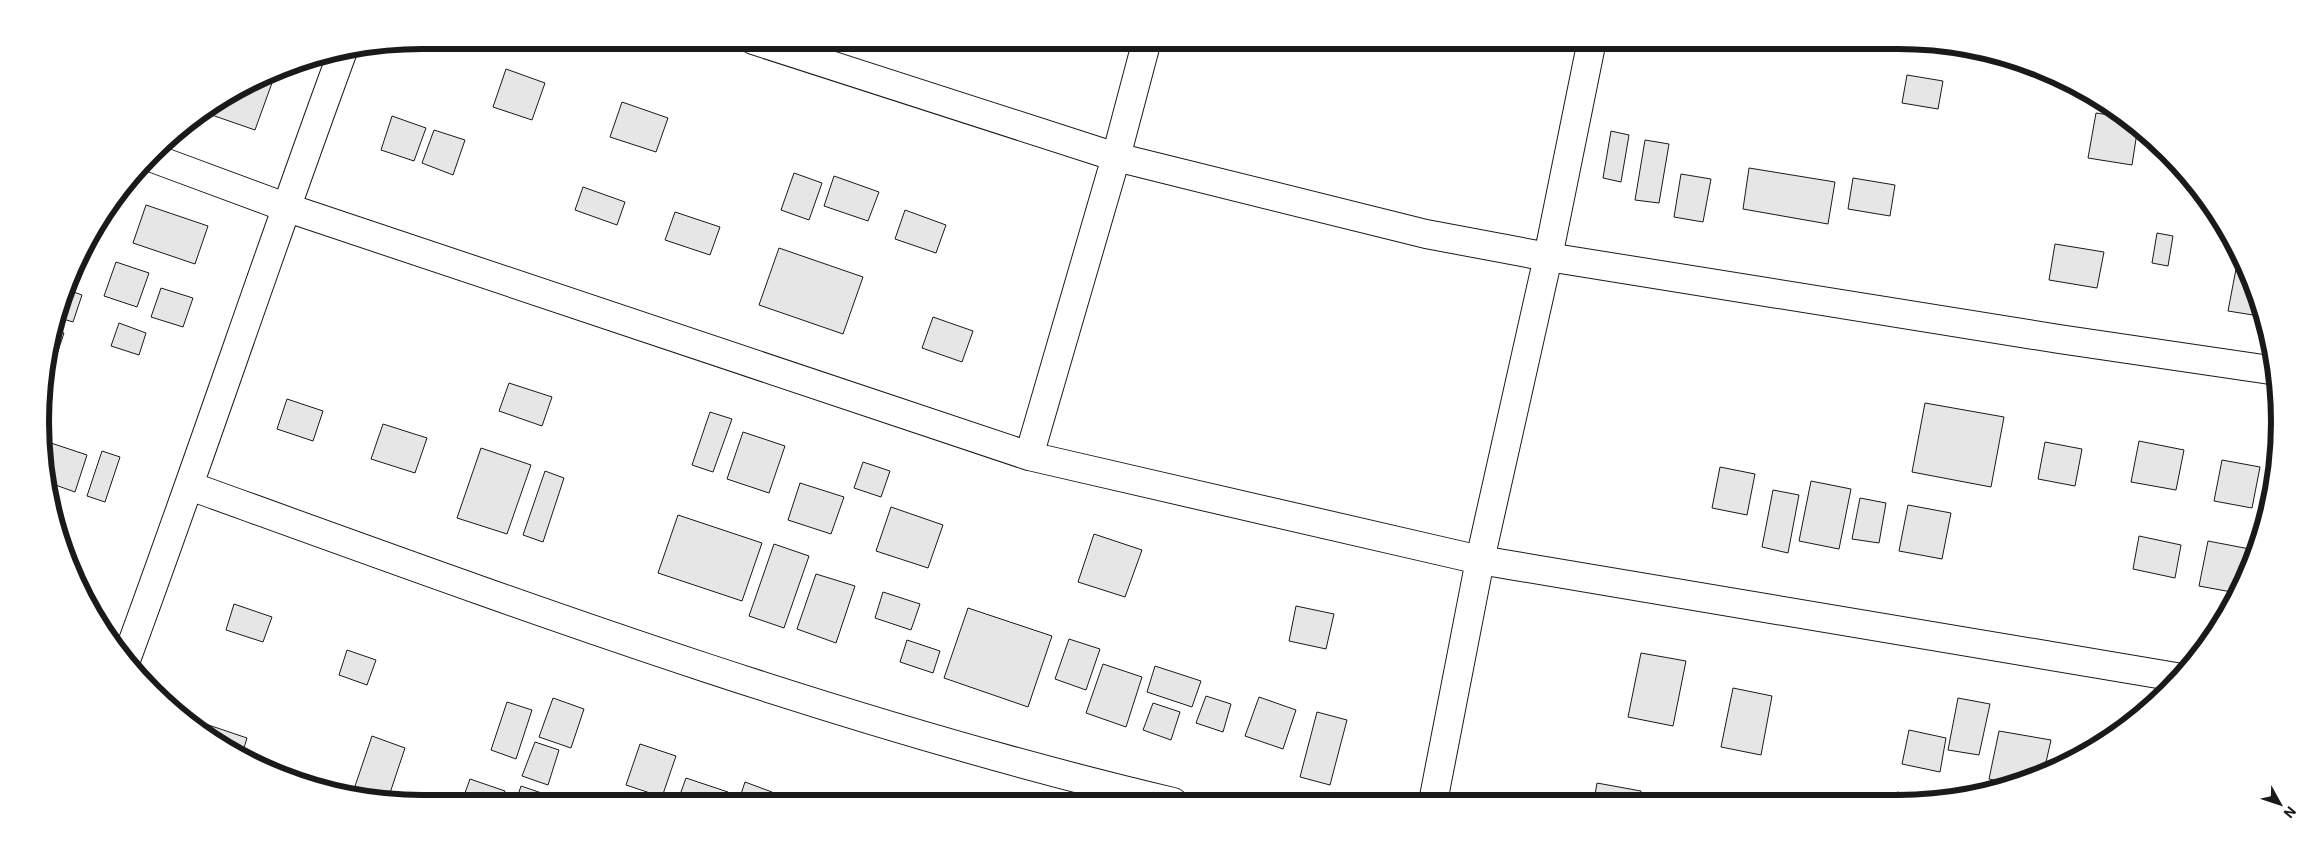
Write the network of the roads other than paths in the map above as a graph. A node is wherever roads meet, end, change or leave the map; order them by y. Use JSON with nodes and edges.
{"nodes":[{"id":1,"x":780,"y":49,"type":"edge"},
{"id":2,"x":1145,"y":49,"type":"edge"},
{"id":3,"x":1590,"y":49,"type":"edge"},
{"id":4,"x":340,"y":58,"type":"edge"},
{"id":5,"x":1116,"y":157,"type":"junction"},
{"id":6,"x":157,"y":159,"type":"edge"},
{"id":7,"x":285,"y":207,"type":"junction"},
{"id":8,"x":1548,"y":257,"type":"junction"},
{"id":9,"x":2267,"y":370,"type":"edge"},
{"id":10,"x":1029,"y":456,"type":"junction"},
{"id":11,"x":190,"y":486,"type":"junction"},
{"id":12,"x":1480,"y":560,"type":"junction"},
{"id":13,"x":129,"y":652,"type":"edge"},
{"id":14,"x":2171,"y":676,"type":"edge"},
{"id":15,"x":1142,"y":795,"type":"edge"},
{"id":16,"x":1434,"y":795,"type":"edge"}],
"edges":[{"from":1,"to":5,"type":"street"},
{"from":2,"to":5,"type":"street"},
{"from":3,"to":8,"type":"street"},
{"from":4,"to":7,"type":"street"},
{"from":5,"to":8,"type":"street"},
{"from":5,"to":10,"type":"street"},
{"from":6,"to":7,"type":"street"},
{"from":7,"to":10,"type":"street"},
{"from":7,"to":11,"type":"street"},
{"from":8,"to":9,"type":"street"},
{"from":8,"to":12,"type":"street"},
{"from":10,"to":12,"type":"street"},
{"from":11,"to":13,"type":"street"},
{"from":11,"to":15,"type":"street"},
{"from":12,"to":14,"type":"street"},
{"from":12,"to":16,"type":"street"}]}
